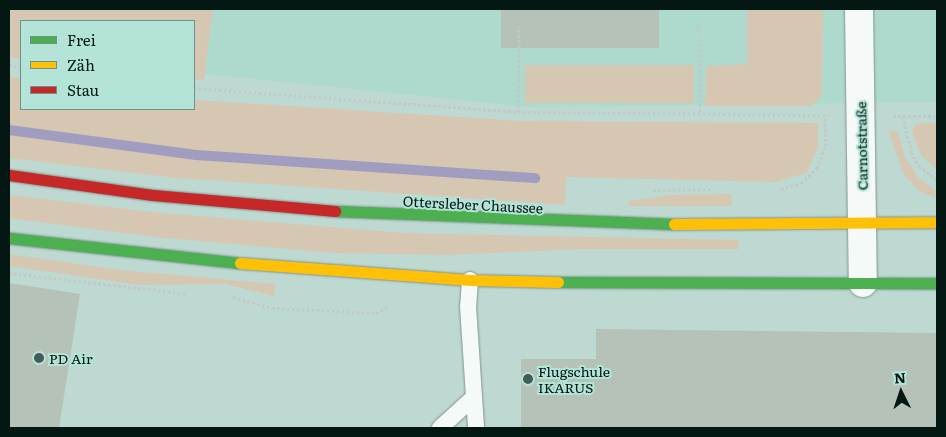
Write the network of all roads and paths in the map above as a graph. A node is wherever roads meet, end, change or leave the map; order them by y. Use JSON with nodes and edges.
{"nodes":[{"id":1,"x":859,"y":9,"type":"edge"},
{"id":2,"x":699,"y":24,"type":"dead end"},
{"id":3,"x":520,"y":26,"type":"dead end"},
{"id":4,"x":195,"y":88,"type":"edge"},
{"id":5,"x":518,"y":112,"type":"junction"},
{"id":6,"x":700,"y":114,"type":"junction"},
{"id":7,"x":825,"y":115,"type":"junction"},
{"id":8,"x":833,"y":115,"type":"dead end"},
{"id":9,"x":889,"y":116,"type":"dead end"},
{"id":10,"x":903,"y":116,"type":"junction"},
{"id":11,"x":937,"y":116,"type":"edge"},
{"id":12,"x":9,"y":175,"type":"edge"},
{"id":13,"x":937,"y":180,"type":"edge"},
{"id":14,"x":774,"y":189,"type":"dead end"},
{"id":15,"x":937,"y":222,"type":"edge"},
{"id":16,"x":863,"y":223,"type":"junction"},
{"id":17,"x":9,"y":238,"type":"edge"},
{"id":18,"x":470,"y":280,"type":"junction"},
{"id":19,"x":863,"y":283,"type":"junction"},
{"id":20,"x":937,"y":283,"type":"edge"},
{"id":21,"x":473,"y":398,"type":"junction"},
{"id":22,"x":440,"y":428,"type":"edge"},
{"id":23,"x":476,"y":428,"type":"edge"}],
"edges":[{"from":1,"to":16,"type":"street","name":"Carnotstraße"},
{"from":2,"to":6,"type":"path"},
{"from":3,"to":5,"type":"path"},
{"from":4,"to":5,"type":"path"},
{"from":5,"to":6,"type":"path"},
{"from":6,"to":7,"type":"path"},
{"from":7,"to":8,"type":"path"},
{"from":7,"to":14,"type":"path"},
{"from":9,"to":10,"type":"path"},
{"from":10,"to":11,"type":"path"},
{"from":10,"to":13,"type":"path"},
{"from":12,"to":16,"type":"main road","name":"Ottersleber Chaussee"},
{"from":15,"to":16,"type":"main road","name":"Ottersleber Chaussee"},
{"from":16,"to":19,"type":"street","name":"Carnotstraße"},
{"from":17,"to":18,"type":"main road"},
{"from":18,"to":19,"type":"main road"},
{"from":18,"to":21,"type":"lane"},
{"from":19,"to":20,"type":"main road"},
{"from":21,"to":22,"type":"lane"},
{"from":21,"to":23,"type":"lane"}]}
